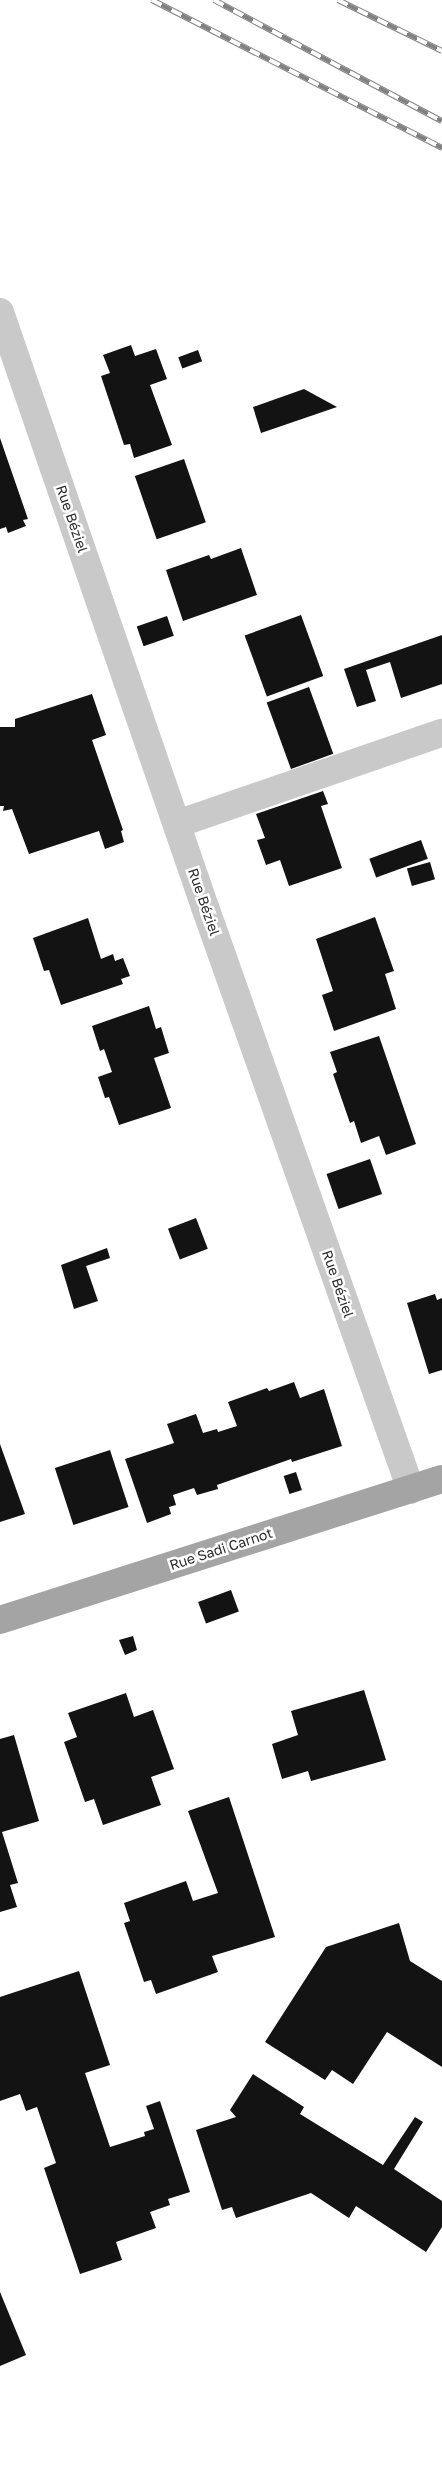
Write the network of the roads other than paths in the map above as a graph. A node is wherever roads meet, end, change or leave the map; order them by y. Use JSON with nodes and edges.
{"nodes":[{"id":1,"x":0,"y":312,"type":"edge"},
{"id":2,"x":442,"y":733,"type":"edge"},
{"id":3,"x":177,"y":824,"type":"junction"},
{"id":4,"x":442,"y":1480,"type":"edge"},
{"id":5,"x":411,"y":1490,"type":"junction"},
{"id":6,"x":0,"y":1620,"type":"edge"}],
"edges":[{"from":1,"to":3,"type":"street","name":"Rue Béziel"},
{"from":2,"to":3,"type":"street"},
{"from":3,"to":5,"type":"street","name":"Rue Béziel"},
{"from":4,"to":5,"type":"main road","name":"Rue Sadi Carnot"},
{"from":5,"to":6,"type":"main road","name":"Rue Sadi Carnot"}]}
